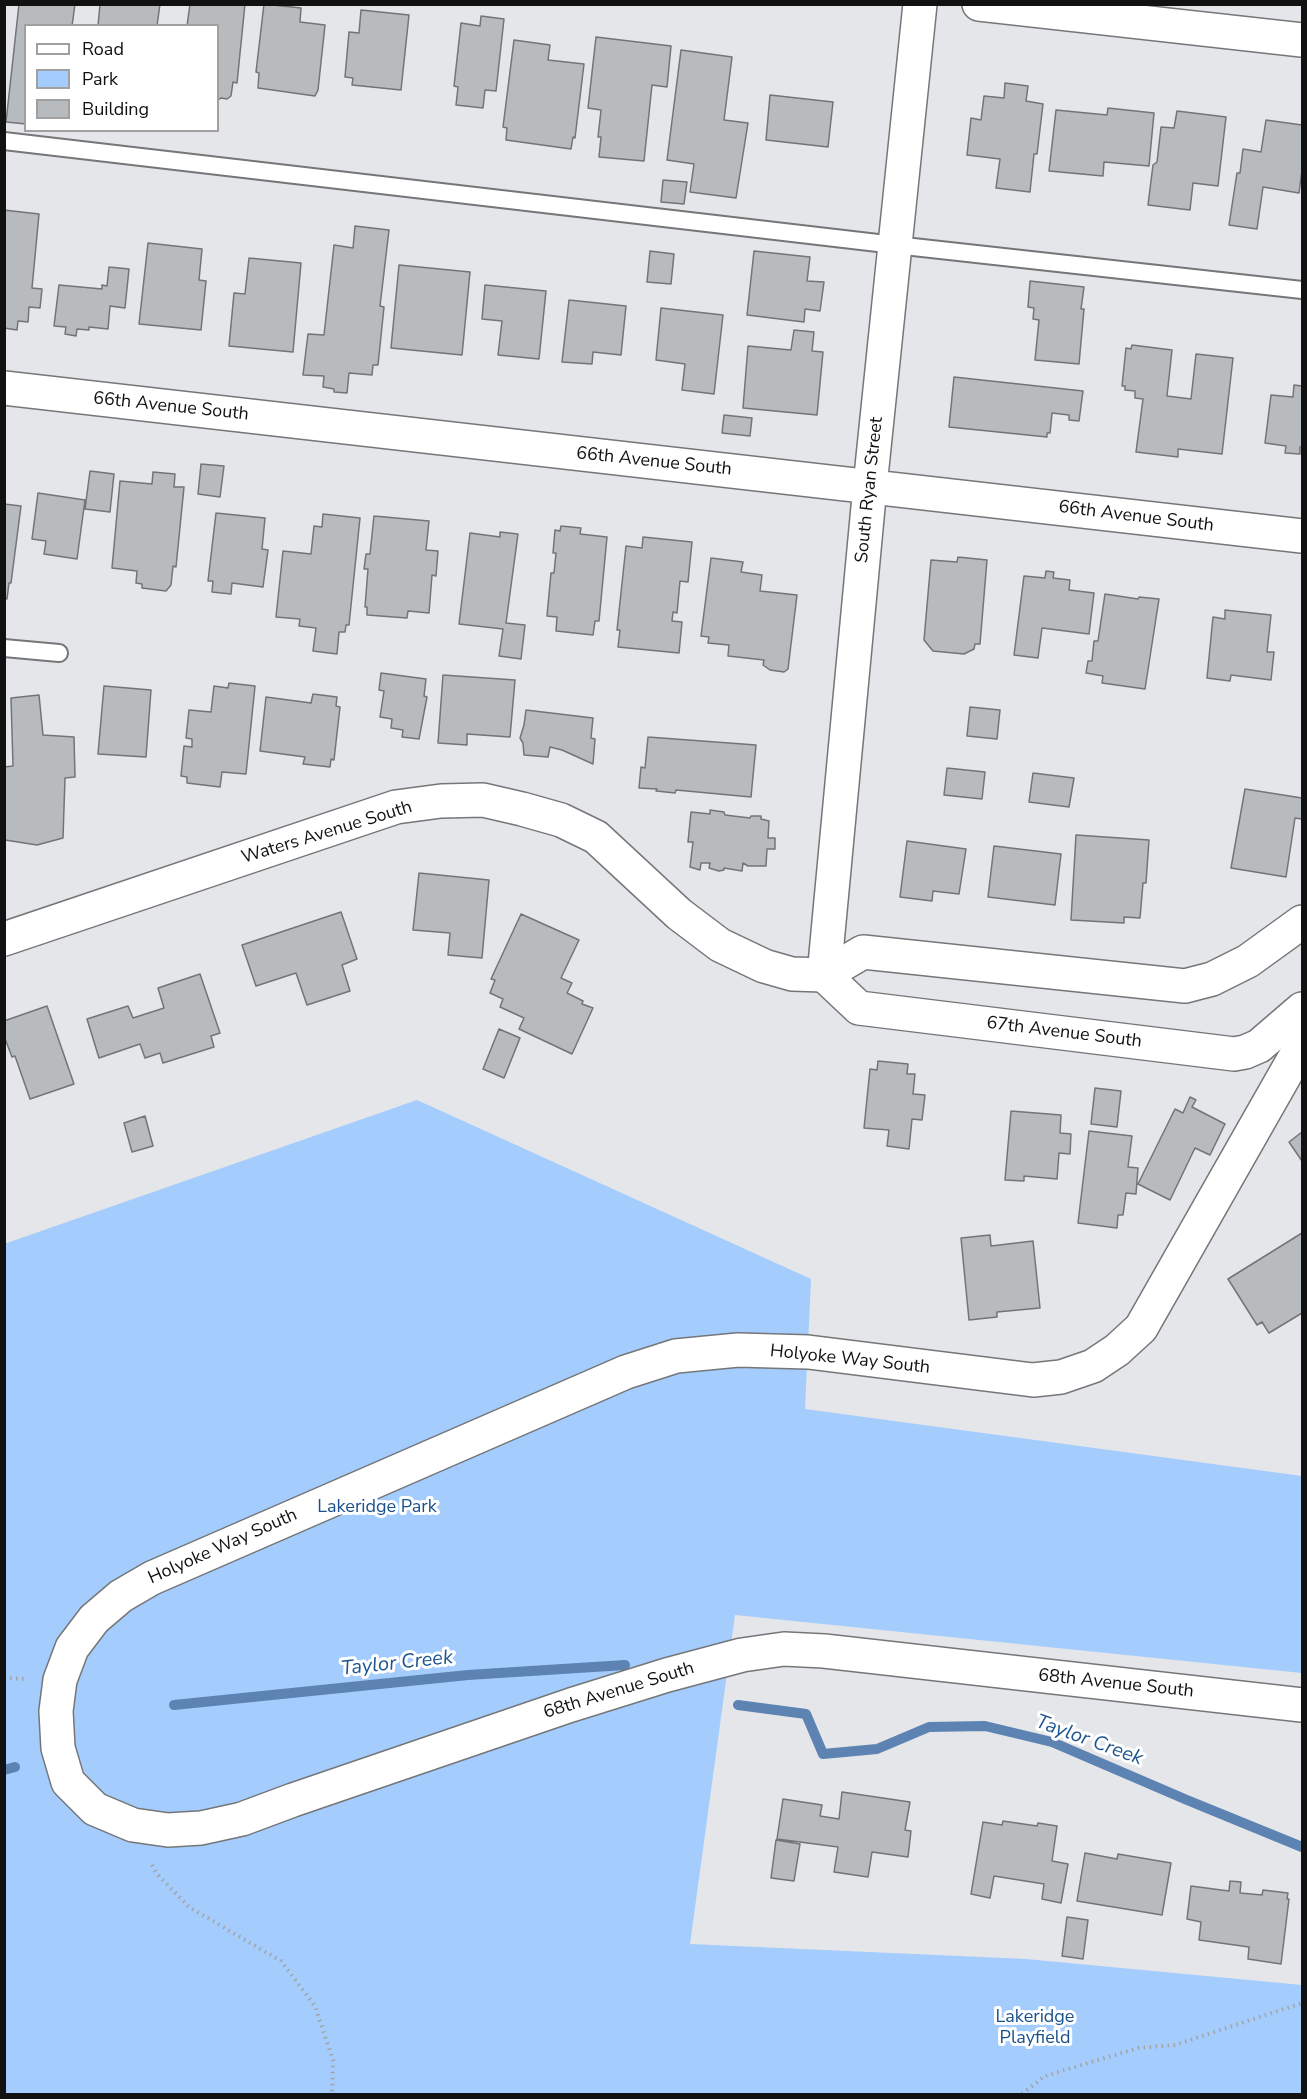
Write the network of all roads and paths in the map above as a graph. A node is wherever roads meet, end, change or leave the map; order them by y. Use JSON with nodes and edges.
{"nodes":[{"id":1,"x":920,"y":4,"type":"edge"},
{"id":2,"x":979,"y":4,"type":"edge"},
{"id":3,"x":1302,"y":40,"type":"edge"},
{"id":4,"x":4,"y":141,"type":"edge"},
{"id":5,"x":895,"y":245,"type":"junction"},
{"id":6,"x":1302,"y":290,"type":"edge"},
{"id":7,"x":4,"y":388,"type":"edge"},
{"id":8,"x":870,"y":486,"type":"junction"},
{"id":9,"x":1302,"y":536,"type":"edge"},
{"id":10,"x":4,"y":648,"type":"edge"},
{"id":11,"x":59,"y":653,"type":"dead end"},
{"id":12,"x":1302,"y":922,"type":"edge"},
{"id":13,"x":4,"y":939,"type":"edge"},
{"id":14,"x":825,"y":975,"type":"junction"},
{"id":15,"x":1302,"y":1009,"type":"edge"},
{"id":16,"x":1302,"y":1045,"type":"edge"},
{"id":17,"x":60,"y":1680,"type":"joint"},
{"id":18,"x":1302,"y":1705,"type":"edge"},
{"id":19,"x":133,"y":1825,"type":"junction"},
{"id":20,"x":1302,"y":2003,"type":"edge"},
{"id":21,"x":332,"y":2094,"type":"edge"},
{"id":22,"x":1022,"y":2094,"type":"edge"}],
"edges":[{"from":1,"to":5,"type":"street","name":"South Ryan Street"},
{"from":2,"to":3,"type":"street"},
{"from":4,"to":5,"type":"lane"},
{"from":5,"to":6,"type":"lane"},
{"from":5,"to":8,"type":"street","name":"South Ryan Street"},
{"from":7,"to":8,"type":"street","name":"66th Avenue South"},
{"from":8,"to":9,"type":"street","name":"66th Avenue South"},
{"from":8,"to":14,"type":"street","name":"South Ryan Street"},
{"from":10,"to":11,"type":"lane"},
{"from":12,"to":14,"type":"street"},
{"from":13,"to":14,"type":"street","name":"Waters Avenue South"},
{"from":14,"to":15,"type":"street","name":"67th Avenue South"},
{"from":16,"to":17,"type":"street","name":"Holyoke Way South"},
{"from":17,"to":19,"type":"street","name":"68th Avenue South"},
{"from":18,"to":19,"type":"street","name":"68th Avenue South"},
{"from":19,"to":21,"type":"path"},
{"from":20,"to":22,"type":"path"}]}
